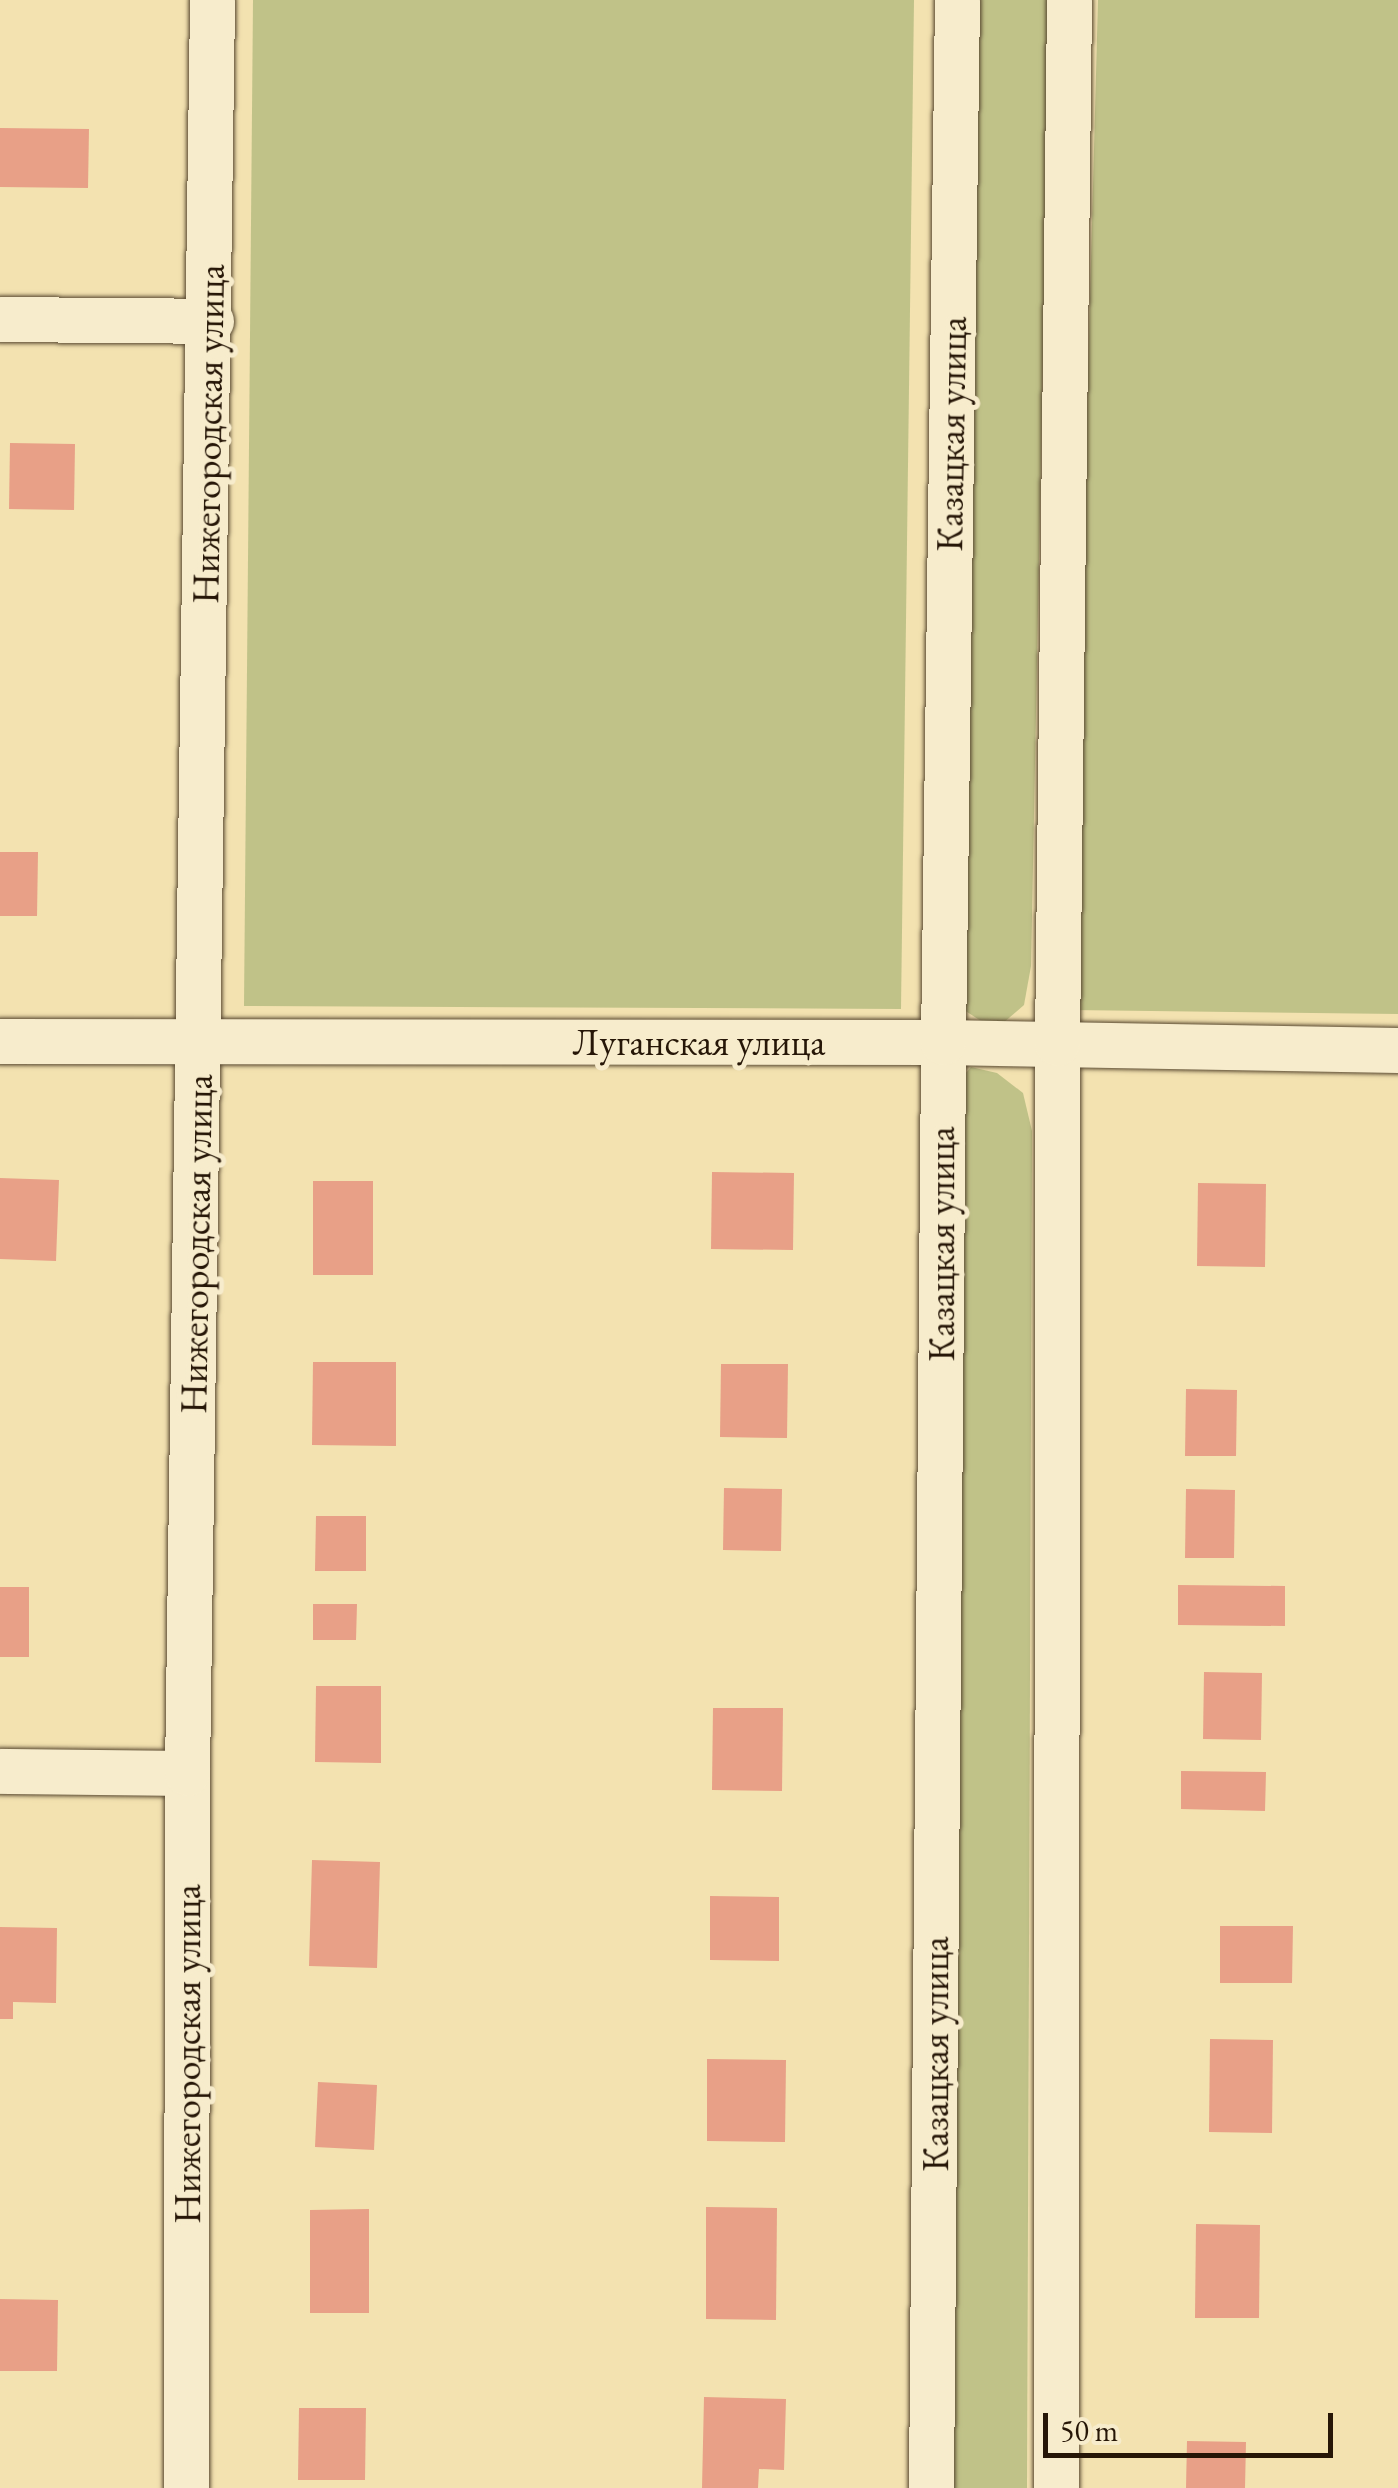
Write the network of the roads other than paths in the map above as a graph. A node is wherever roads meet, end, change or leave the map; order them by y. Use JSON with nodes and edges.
{"nodes":[{"id":1,"x":212,"y":0,"type":"edge"},
{"id":2,"x":957,"y":0,"type":"edge"},
{"id":3,"x":1069,"y":0,"type":"edge"},
{"id":4,"x":0,"y":319,"type":"edge"},
{"id":5,"x":210,"y":320,"type":"junction"},
{"id":6,"x":0,"y":1041,"type":"edge"},
{"id":7,"x":942,"y":1042,"type":"junction"},
{"id":8,"x":199,"y":1043,"type":"junction"},
{"id":9,"x":1057,"y":1043,"type":"junction"},
{"id":10,"x":1398,"y":1050,"type":"edge"},
{"id":11,"x":0,"y":1771,"type":"edge"},
{"id":12,"x":187,"y":1773,"type":"junction"},
{"id":13,"x":186,"y":2488,"type":"edge"},
{"id":14,"x":931,"y":2488,"type":"edge"},
{"id":15,"x":1056,"y":2488,"type":"edge"}],
"edges":[{"from":1,"to":5,"type":"street","name":"Нижегородская улица"},
{"from":2,"to":7,"type":"street","name":"Казацкая улица"},
{"from":3,"to":9,"type":"street"},
{"from":4,"to":5,"type":"street"},
{"from":5,"to":8,"type":"street","name":"Нижегородская улица"},
{"from":6,"to":8,"type":"street","name":"Луганская улица"},
{"from":7,"to":8,"type":"street","name":"Луганская улица"},
{"from":7,"to":9,"type":"street","name":"Луганская улица"},
{"from":7,"to":14,"type":"street","name":"Казацкая улица"},
{"from":8,"to":12,"type":"street","name":"Нижегородская улица"},
{"from":9,"to":10,"type":"street","name":"Луганская улица"},
{"from":9,"to":15,"type":"street"},
{"from":11,"to":12,"type":"street"},
{"from":12,"to":13,"type":"street","name":"Нижегородская улица"}]}
